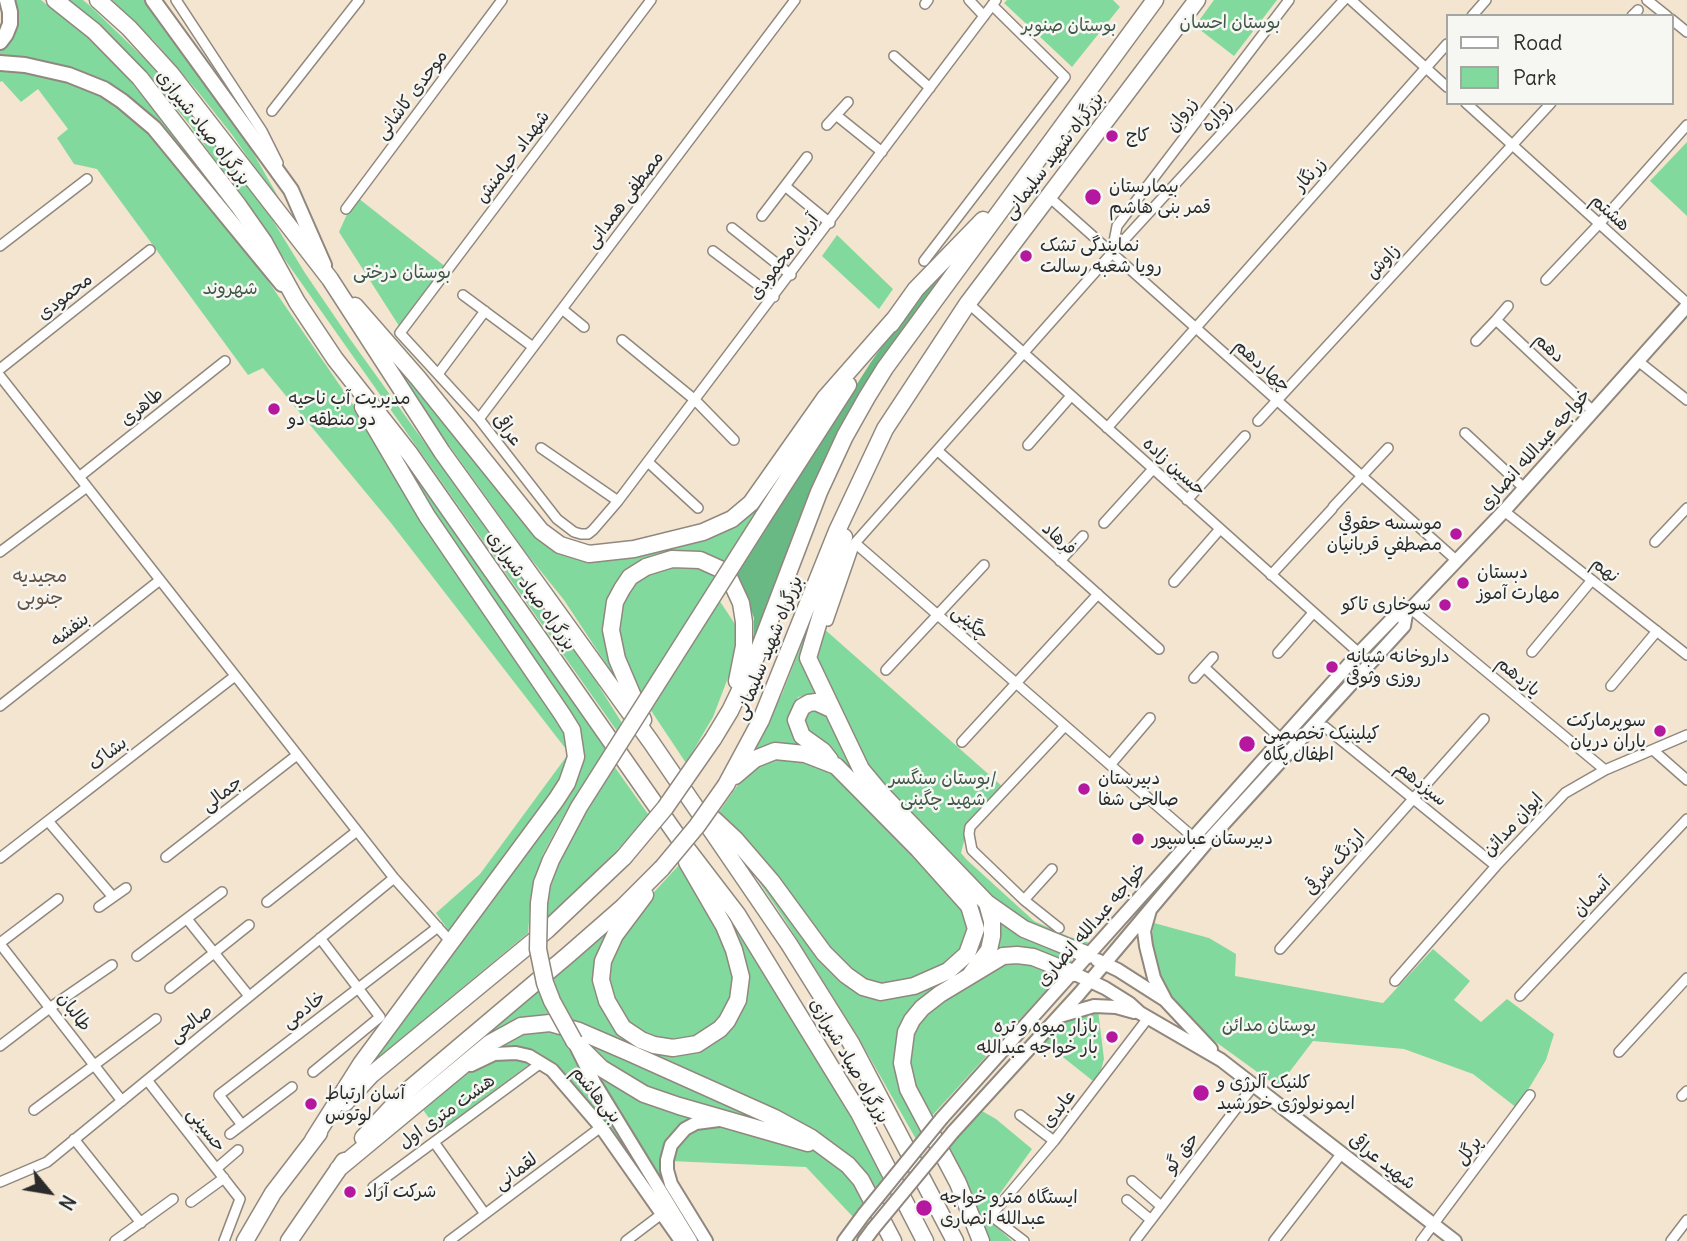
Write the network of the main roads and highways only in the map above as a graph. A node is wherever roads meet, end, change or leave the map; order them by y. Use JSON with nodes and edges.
{"nodes":[{"id":1,"x":7,"y":0,"type":"edge"},
{"id":2,"x":55,"y":0,"type":"edge"},
{"id":3,"x":98,"y":0,"type":"edge"},
{"id":4,"x":153,"y":0,"type":"edge"},
{"id":5,"x":1155,"y":0,"type":"edge"},
{"id":6,"x":1197,"y":0,"type":"edge"},
{"id":7,"x":0,"y":42,"type":"edge"},
{"id":8,"x":0,"y":63,"type":"edge"},
{"id":9,"x":1024,"y":179,"type":"junction"},
{"id":10,"x":330,"y":279,"type":"junction"},
{"id":11,"x":297,"y":302,"type":"junction"},
{"id":12,"x":1687,"y":305,"type":"edge"},
{"id":13,"x":897,"y":316,"type":"junction"},
{"id":14,"x":335,"y":359,"type":"junction"},
{"id":15,"x":858,"y":484,"type":"junction"},
{"id":16,"x":1408,"y":612,"type":"junction"},
{"id":17,"x":830,"y":708,"type":"junction"},
{"id":18,"x":730,"y":711,"type":"junction"},
{"id":19,"x":651,"y":743,"type":"junction"},
{"id":20,"x":836,"y":766,"type":"junction"},
{"id":21,"x":726,"y":785,"type":"junction"},
{"id":22,"x":687,"y":796,"type":"junction"},
{"id":23,"x":678,"y":837,"type":"junction"},
{"id":24,"x":662,"y":868,"type":"junction"},
{"id":25,"x":987,"y":903,"type":"junction"},
{"id":26,"x":1152,"y":906,"type":"junction"},
{"id":27,"x":1088,"y":955,"type":"junction"},
{"id":28,"x":1104,"y":963,"type":"junction"},
{"id":29,"x":1073,"y":973,"type":"junction"},
{"id":30,"x":971,"y":974,"type":"junction"},
{"id":31,"x":1090,"y":981,"type":"junction"},
{"id":32,"x":1165,"y":1000,"type":"junction"},
{"id":33,"x":1144,"y":1015,"type":"junction"},
{"id":34,"x":1057,"y":1017,"type":"junction"},
{"id":35,"x":574,"y":1041,"type":"junction"},
{"id":36,"x":1221,"y":1060,"type":"junction"},
{"id":37,"x":443,"y":1081,"type":"junction"},
{"id":38,"x":724,"y":1119,"type":"junction"},
{"id":39,"x":313,"y":1140,"type":"junction"},
{"id":40,"x":823,"y":1147,"type":"junction"},
{"id":41,"x":338,"y":1168,"type":"junction"},
{"id":42,"x":244,"y":1241,"type":"edge"},
{"id":43,"x":289,"y":1241,"type":"edge"},
{"id":44,"x":681,"y":1241,"type":"edge"},
{"id":45,"x":691,"y":1241,"type":"edge"},
{"id":46,"x":706,"y":1241,"type":"edge"},
{"id":47,"x":844,"y":1241,"type":"edge"},
{"id":48,"x":864,"y":1241,"type":"edge"},
{"id":49,"x":893,"y":1241,"type":"edge"},
{"id":50,"x":925,"y":1241,"type":"edge"},
{"id":51,"x":955,"y":1241,"type":"edge"},
{"id":52,"x":981,"y":1241,"type":"edge"},
{"id":53,"x":1454,"y":1241,"type":"edge"}],
"edges":[{"from":1,"to":7,"type":"main road"},
{"from":2,"to":11,"type":"highway","name":"بزرگراه صیاد شیرازی"},
{"from":3,"to":10,"type":"highway","name":"بزرگراه صیاد شیرازی"},
{"from":4,"to":10,"type":"main road"},
{"from":5,"to":9,"type":"highway","name":"بزرگراه شهید سلیمانی"},
{"from":6,"to":15,"type":"highway","name":"بزرگراه شهید سلیمانی"},
{"from":8,"to":11,"type":"main road"},
{"from":9,"to":13,"type":"highway"},
{"from":9,"to":18,"type":"highway","name":"بزرگراه شهید سلیمانی"},
{"from":10,"to":13,"type":"highway"},
{"from":10,"to":19,"type":"highway","name":"بزرگراه صیاد شیرازی"},
{"from":11,"to":14,"type":"highway","name":"بزرگراه صیاد شیرازی"},
{"from":12,"to":16,"type":"main road","name":"خواجه عبدالله انصاری"},
{"from":13,"to":35,"type":"highway","bridge":true},
{"from":14,"to":23,"type":"highway","name":"بزرگراه صیاد شیرازی"},
{"from":14,"to":39,"type":"highway"},
{"from":15,"to":17,"type":"highway"},
{"from":15,"to":21,"type":"highway","name":"بزرگراه شهید سلیمانی"},
{"from":16,"to":26,"type":"main road","name":"خواجه عبدالله انصاری"},
{"from":16,"to":27,"type":"main road","name":"خواجه عبدالله انصاری"},
{"from":17,"to":20,"type":"highway"},
{"from":17,"to":25,"type":"highway"},
{"from":18,"to":19,"type":"highway"},
{"from":18,"to":39,"type":"highway","name":"بزرگراه شهید سلیمانی","bridge":true},
{"from":19,"to":22,"type":"highway","name":"بزرگراه صیاد شیرازی"},
{"from":20,"to":21,"type":"highway"},
{"from":20,"to":22,"type":"highway"},
{"from":21,"to":24,"type":"highway","name":"بزرگراه شهید سلیمانی","bridge":true},
{"from":22,"to":51,"type":"highway","name":"بزرگراه صیاد شیرازی"},
{"from":23,"to":24,"type":"highway"},
{"from":23,"to":50,"type":"highway","name":"بزرگراه صیاد شیرازی"},
{"from":24,"to":41,"type":"highway","name":"بزرگراه شهید سلیمانی"},
{"from":25,"to":27,"type":"highway"},
{"from":25,"to":30,"type":"highway"},
{"from":26,"to":28,"type":"main road","name":"خواجه عبدالله انصاری"},
{"from":26,"to":32,"type":"main road"},
{"from":27,"to":28,"type":"main road","name":"شهید عراقی"},
{"from":27,"to":29,"type":"main road","name":"خواجه عبدالله انصاری"},
{"from":28,"to":31,"type":"main road","name":"خواجه عبدالله انصاری"},
{"from":28,"to":32,"type":"main road","name":"شهید عراقی"},
{"from":29,"to":30,"type":"highway"},
{"from":29,"to":31,"type":"main road","name":"شهید عراقی"},
{"from":29,"to":47,"type":"main road","name":"خواجه عبدالله انصاری","bridge":true},
{"from":30,"to":52,"type":"highway"},
{"from":31,"to":33,"type":"main road","name":"شهید عراقی"},
{"from":31,"to":34,"type":"main road","name":"خواجه عبدالله انصاری"},
{"from":32,"to":36,"type":"main road","name":"شهید عراقی"},
{"from":33,"to":34,"type":"main road"},
{"from":33,"to":36,"type":"main road","name":"شهید عراقی"},
{"from":34,"to":48,"type":"main road","name":"خواجه عبدالله انصاری","bridge":true},
{"from":35,"to":38,"type":"highway"},
{"from":35,"to":45,"type":"main road"},
{"from":36,"to":53,"type":"main road","name":"شهید عراقی"},
{"from":37,"to":40,"type":"highway"},
{"from":37,"to":41,"type":"highway"},
{"from":37,"to":44,"type":"main road","name":"بنی‌هاشم"},
{"from":38,"to":40,"type":"highway"},
{"from":38,"to":46,"type":"main road"},
{"from":39,"to":42,"type":"highway"},
{"from":40,"to":49,"type":"highway"},
{"from":41,"to":43,"type":"highway","name":"بزرگراه شهید سلیمانی"}]}
